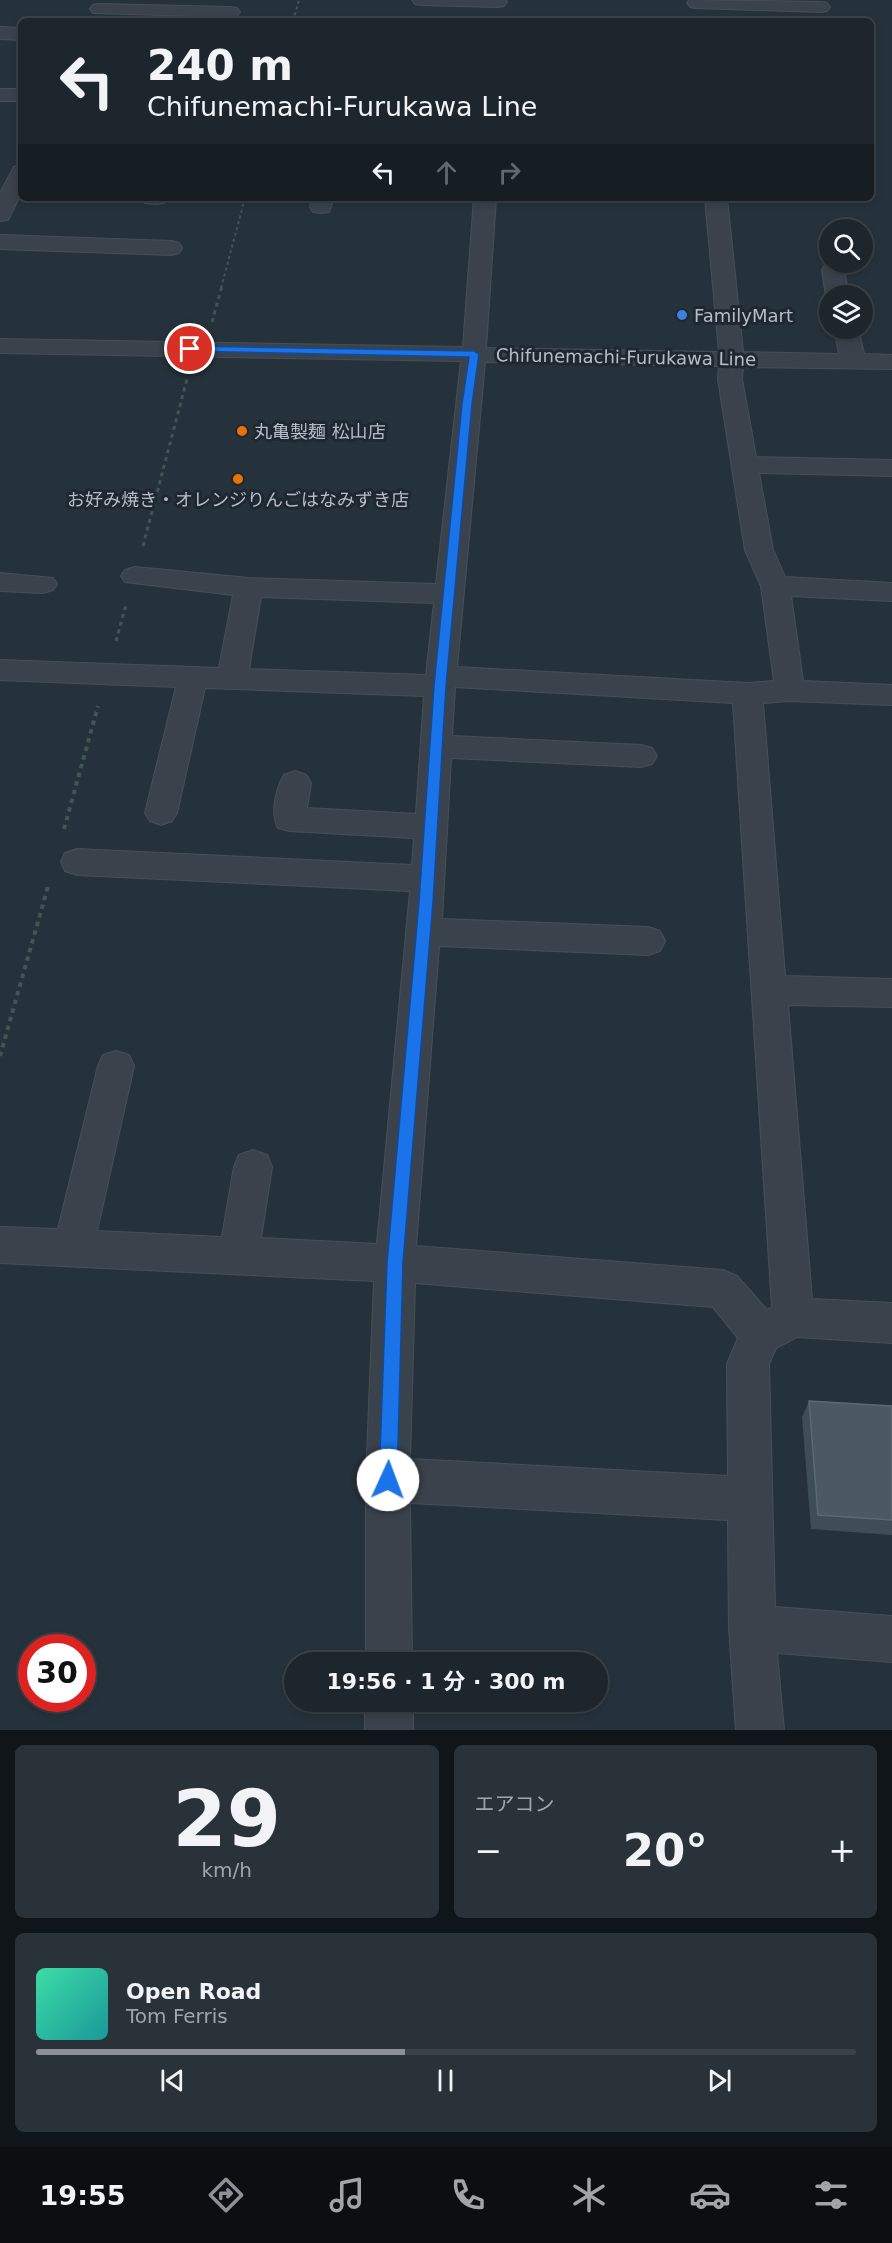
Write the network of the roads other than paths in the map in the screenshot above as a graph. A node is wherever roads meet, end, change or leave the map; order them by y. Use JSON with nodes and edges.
{"nodes":[{"id":1,"x":421,"y":0,"type":"edge"},
{"id":2,"x":498,"y":1,"type":"edge"},
{"id":3,"x":821,"y":7,"type":"dead end"},
{"id":4,"x":696,"y":8,"type":"edge"},
{"id":5,"x":99,"y":10,"type":"edge"},
{"id":6,"x":231,"y":12,"type":"dead end"},
{"id":7,"x":496,"y":18,"type":"edge"},
{"id":8,"x":0,"y":33,"type":"edge"},
{"id":9,"x":18,"y":34,"type":"edge"},
{"id":10,"x":0,"y":94,"type":"edge"},
{"id":11,"x":18,"y":95,"type":"edge"},
{"id":12,"x":16,"y":193,"type":"edge"},
{"id":13,"x":485,"y":201,"type":"edge"},
{"id":14,"x":716,"y":201,"type":"edge"},
{"id":15,"x":0,"y":215,"type":"edge"},
{"id":16,"x":0,"y":232,"type":"edge"},
{"id":17,"x":0,"y":242,"type":"edge"},
{"id":18,"x":848,"y":339,"type":"edge"},
{"id":19,"x":0,"y":346,"type":"edge"},
{"id":20,"x":474,"y":354,"type":"junction"},
{"id":21,"x":732,"y":358,"type":"junction"},
{"id":22,"x":853,"y":361,"type":"junction"},
{"id":23,"x":892,"y":362,"type":"edge"},
{"id":24,"x":743,"y":465,"type":"junction"},
{"id":25,"x":892,"y":468,"type":"edge"},
{"id":26,"x":135,"y":576,"type":"road end"},
{"id":27,"x":0,"y":582,"type":"edge"},
{"id":28,"x":43,"y":585,"type":"dead end"},
{"id":29,"x":775,"y":585,"type":"junction"},
{"id":30,"x":249,"y":587,"type":"junction"},
{"id":31,"x":892,"y":592,"type":"edge"},
{"id":32,"x":449,"y":594,"type":"junction"},
{"id":33,"x":0,"y":670,"type":"edge"},
{"id":34,"x":193,"y":677,"type":"junction"},
{"id":35,"x":232,"y":679,"type":"junction"},
{"id":36,"x":441,"y":681,"type":"junction"},
{"id":37,"x":790,"y":691,"type":"junction"},
{"id":38,"x":747,"y":693,"type":"junction"},
{"id":39,"x":892,"y":695,"type":"edge"},
{"id":40,"x":436,"y":747,"type":"junction"},
{"id":41,"x":641,"y":756,"type":"dead end"},
{"id":42,"x":294,"y":783,"type":"dead end"},
{"id":43,"x":162,"y":813,"type":"dead end"},
{"id":44,"x":431,"y":827,"type":"junction"},
{"id":45,"x":64,"y":869,"type":"road end"},
{"id":46,"x":428,"y":879,"type":"junction"},
{"id":47,"x":423,"y":932,"type":"junction"},
{"id":48,"x":648,"y":941,"type":"dead end"},
{"id":49,"x":770,"y":990,"type":"junction"},
{"id":50,"x":892,"y":993,"type":"edge"},
{"id":51,"x":116,"y":1065,"type":"dead end"},
{"id":52,"x":253,"y":1167,"type":"dead end"},
{"id":53,"x":0,"y":1245,"type":"edge"},
{"id":54,"x":73,"y":1249,"type":"junction"},
{"id":55,"x":238,"y":1257,"type":"junction"},
{"id":56,"x":395,"y":1263,"type":"junction"},
{"id":57,"x":892,"y":1323,"type":"edge"},
{"id":58,"x":777,"y":1326,"type":"junction"},
{"id":59,"x":388,"y":1480,"type":"junction"},
{"id":60,"x":749,"y":1499,"type":"junction"},
{"id":61,"x":752,"y":1628,"type":"junction"},
{"id":62,"x":892,"y":1639,"type":"edge"},
{"id":63,"x":389,"y":1652,"type":"edge"},
{"id":64,"x":389,"y":1712,"type":"edge"},
{"id":65,"x":389,"y":1730,"type":"edge"},
{"id":66,"x":760,"y":1730,"type":"edge"}],
"edges":[{"from":1,"to":2,"type":"street"},
{"from":2,"to":7,"type":"street"},
{"from":3,"to":4,"type":"street"},
{"from":5,"to":6,"type":"street"},
{"from":8,"to":9,"type":"street"},
{"from":10,"to":11,"type":"street"},
{"from":12,"to":15,"type":"street"},
{"from":13,"to":20,"type":"street"},
{"from":14,"to":21,"type":"street"},
{"from":16,"to":17,"type":"street"},
{"from":18,"to":22,"type":"street"},
{"from":19,"to":20,"type":"street","name":"Chifunemachi-Furukawa Line"},
{"from":20,"to":21,"type":"street","name":"Chifunemachi-Furukawa Line"},
{"from":20,"to":32,"type":"street"},
{"from":21,"to":22,"type":"street","name":"Chifunemachi-Furukawa Line"},
{"from":21,"to":24,"type":"street"},
{"from":22,"to":23,"type":"street","name":"Chifunemachi-Furukawa Line"},
{"from":24,"to":25,"type":"street"},
{"from":24,"to":29,"type":"street"},
{"from":26,"to":30,"type":"street"},
{"from":27,"to":28,"type":"street"},
{"from":29,"to":31,"type":"street"},
{"from":29,"to":37,"type":"street"},
{"from":30,"to":32,"type":"street"},
{"from":30,"to":35,"type":"street"},
{"from":32,"to":36,"type":"street"},
{"from":33,"to":34,"type":"street"},
{"from":34,"to":35,"type":"street"},
{"from":34,"to":43,"type":"street"},
{"from":35,"to":36,"type":"street"},
{"from":36,"to":38,"type":"street"},
{"from":36,"to":40,"type":"street"},
{"from":37,"to":38,"type":"street"},
{"from":37,"to":39,"type":"street"},
{"from":38,"to":49,"type":"street"},
{"from":40,"to":41,"type":"street"},
{"from":40,"to":44,"type":"street"},
{"from":42,"to":44,"type":"street"},
{"from":44,"to":46,"type":"street"},
{"from":45,"to":46,"type":"street"},
{"from":46,"to":47,"type":"street"},
{"from":47,"to":48,"type":"street"},
{"from":47,"to":56,"type":"street"},
{"from":49,"to":50,"type":"street"},
{"from":49,"to":58,"type":"street"},
{"from":51,"to":54,"type":"street"},
{"from":52,"to":55,"type":"street"},
{"from":53,"to":54,"type":"street"},
{"from":54,"to":55,"type":"street"},
{"from":55,"to":56,"type":"street"},
{"from":56,"to":58,"type":"street"},
{"from":56,"to":59,"type":"street"},
{"from":57,"to":58,"type":"street"},
{"from":58,"to":60,"type":"street"},
{"from":59,"to":60,"type":"street"},
{"from":59,"to":63,"type":"street"},
{"from":60,"to":61,"type":"street"},
{"from":61,"to":62,"type":"street"},
{"from":61,"to":66,"type":"street"},
{"from":64,"to":65,"type":"street"}]}
